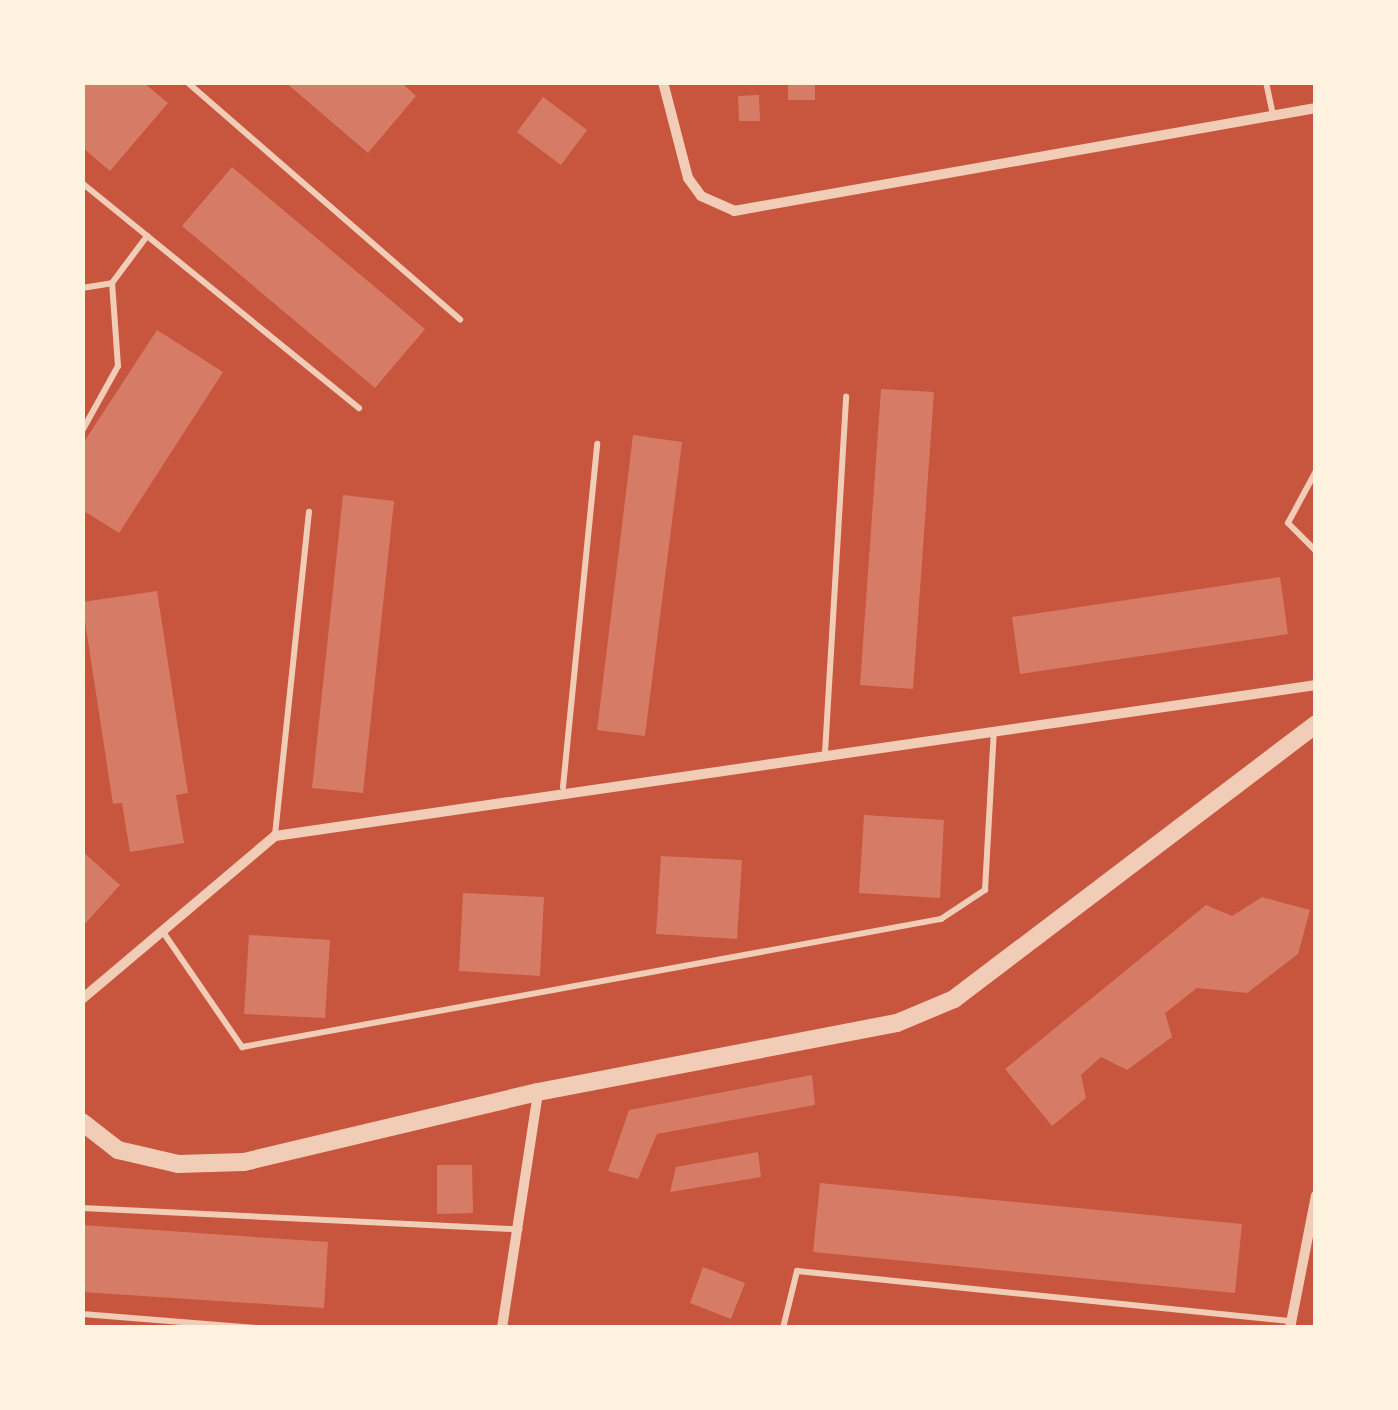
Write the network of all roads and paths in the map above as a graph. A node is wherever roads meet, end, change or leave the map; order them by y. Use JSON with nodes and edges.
{"nodes":[{"id":1,"x":187,"y":82,"type":"edge"},
{"id":2,"x":663,"y":82,"type":"edge"},
{"id":3,"x":1266,"y":82,"type":"edge"},
{"id":4,"x":1316,"y":108,"type":"edge"},
{"id":5,"x":1274,"y":116,"type":"junction"},
{"id":6,"x":82,"y":184,"type":"edge"},
{"id":7,"x":147,"y":236,"type":"junction"},
{"id":8,"x":112,"y":283,"type":"junction"},
{"id":9,"x":82,"y":288,"type":"edge"},
{"id":10,"x":460,"y":319,"type":"dead end"},
{"id":11,"x":846,"y":397,"type":"dead end"},
{"id":12,"x":358,"y":408,"type":"dead end"},
{"id":13,"x":82,"y":431,"type":"edge"},
{"id":14,"x":597,"y":444,"type":"dead end"},
{"id":15,"x":1316,"y":471,"type":"edge"},
{"id":16,"x":310,"y":512,"type":"dead end"},
{"id":17,"x":1316,"y":551,"type":"edge"},
{"id":18,"x":82,"y":559,"type":"edge"},
{"id":19,"x":82,"y":570,"type":"edge"},
{"id":20,"x":1316,"y":685,"type":"edge"},
{"id":21,"x":1316,"y":724,"type":"edge"},
{"id":22,"x":994,"y":728,"type":"junction"},
{"id":23,"x":825,"y":753,"type":"junction"},
{"id":24,"x":562,"y":787,"type":"junction"},
{"id":25,"x":275,"y":836,"type":"junction"},
{"id":26,"x":163,"y":932,"type":"junction"},
{"id":27,"x":82,"y":999,"type":"edge"},
{"id":28,"x":538,"y":1092,"type":"junction"},
{"id":29,"x":82,"y":1122,"type":"edge"},
{"id":30,"x":1316,"y":1196,"type":"edge"},
{"id":31,"x":82,"y":1208,"type":"edge"},
{"id":32,"x":521,"y":1229,"type":"junction"},
{"id":33,"x":82,"y":1314,"type":"edge"},
{"id":34,"x":1290,"y":1324,"type":"edge"},
{"id":35,"x":256,"y":1328,"type":"edge"},
{"id":36,"x":502,"y":1328,"type":"edge"},
{"id":37,"x":783,"y":1328,"type":"edge"}],
"edges":[{"from":1,"to":10,"type":"lane"},
{"from":2,"to":5,"type":"street"},
{"from":3,"to":5,"type":"lane"},
{"from":4,"to":5,"type":"street"},
{"from":6,"to":7,"type":"lane"},
{"from":7,"to":8,"type":"lane"},
{"from":7,"to":12,"type":"lane"},
{"from":8,"to":9,"type":"lane"},
{"from":8,"to":13,"type":"lane"},
{"from":11,"to":23,"type":"lane"},
{"from":14,"to":24,"type":"lane"},
{"from":15,"to":17,"type":"lane"},
{"from":16,"to":25,"type":"lane"},
{"from":18,"to":19,"type":"lane"},
{"from":20,"to":22,"type":"street"},
{"from":21,"to":28,"type":"street"},
{"from":22,"to":23,"type":"street"},
{"from":22,"to":26,"type":"lane"},
{"from":23,"to":24,"type":"street"},
{"from":24,"to":25,"type":"street"},
{"from":25,"to":26,"type":"street"},
{"from":26,"to":27,"type":"street"},
{"from":28,"to":29,"type":"street"},
{"from":28,"to":32,"type":"street"},
{"from":30,"to":34,"type":"street"},
{"from":31,"to":32,"type":"lane"},
{"from":32,"to":36,"type":"street"},
{"from":33,"to":35,"type":"lane"},
{"from":34,"to":37,"type":"lane"}]}
